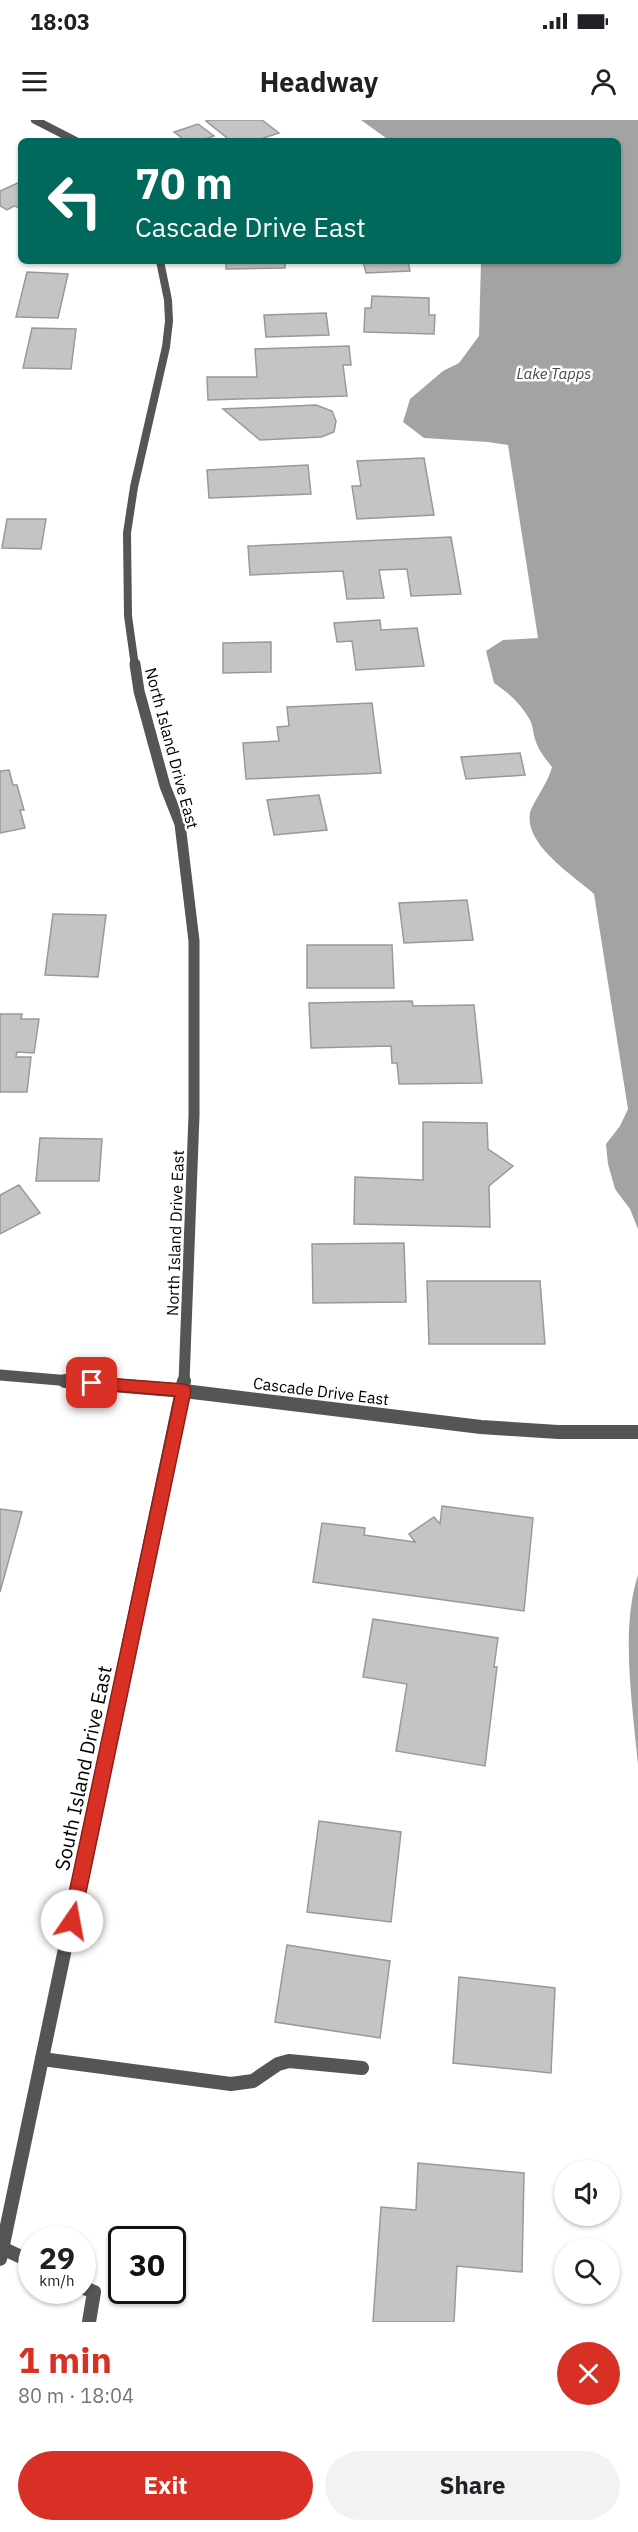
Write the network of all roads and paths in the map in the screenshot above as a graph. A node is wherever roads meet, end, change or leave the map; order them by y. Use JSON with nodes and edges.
{"nodes":[{"id":1,"x":35,"y":120,"type":"edge"},
{"id":2,"x":70,"y":138,"type":"edge"},
{"id":3,"x":161,"y":264,"type":"edge"},
{"id":4,"x":0,"y":1375,"type":"edge"},
{"id":5,"x":184,"y":1391,"type":"junction"},
{"id":6,"x":638,"y":1432,"type":"edge"},
{"id":7,"x":42,"y":2059,"type":"junction"},
{"id":8,"x":362,"y":2068,"type":"dead end"},
{"id":9,"x":1,"y":2254,"type":"edge"},
{"id":10,"x":18,"y":2258,"type":"edge"},
{"id":11,"x":92,"y":2304,"type":"edge"},
{"id":12,"x":89,"y":2322,"type":"edge"}],
"edges":[{"from":1,"to":2,"type":"street"},
{"from":3,"to":5,"type":"street","name":"North Island Drive East"},
{"from":4,"to":5,"type":"street","name":"Cascade Drive East"},
{"from":5,"to":6,"type":"street","name":"Cascade Drive East"},
{"from":5,"to":7,"type":"street","name":"South Island Drive East"},
{"from":7,"to":8,"type":"street"},
{"from":7,"to":9,"type":"street","name":"South Island Drive East"},
{"from":9,"to":10,"type":"street"},
{"from":11,"to":12,"type":"street"}]}
